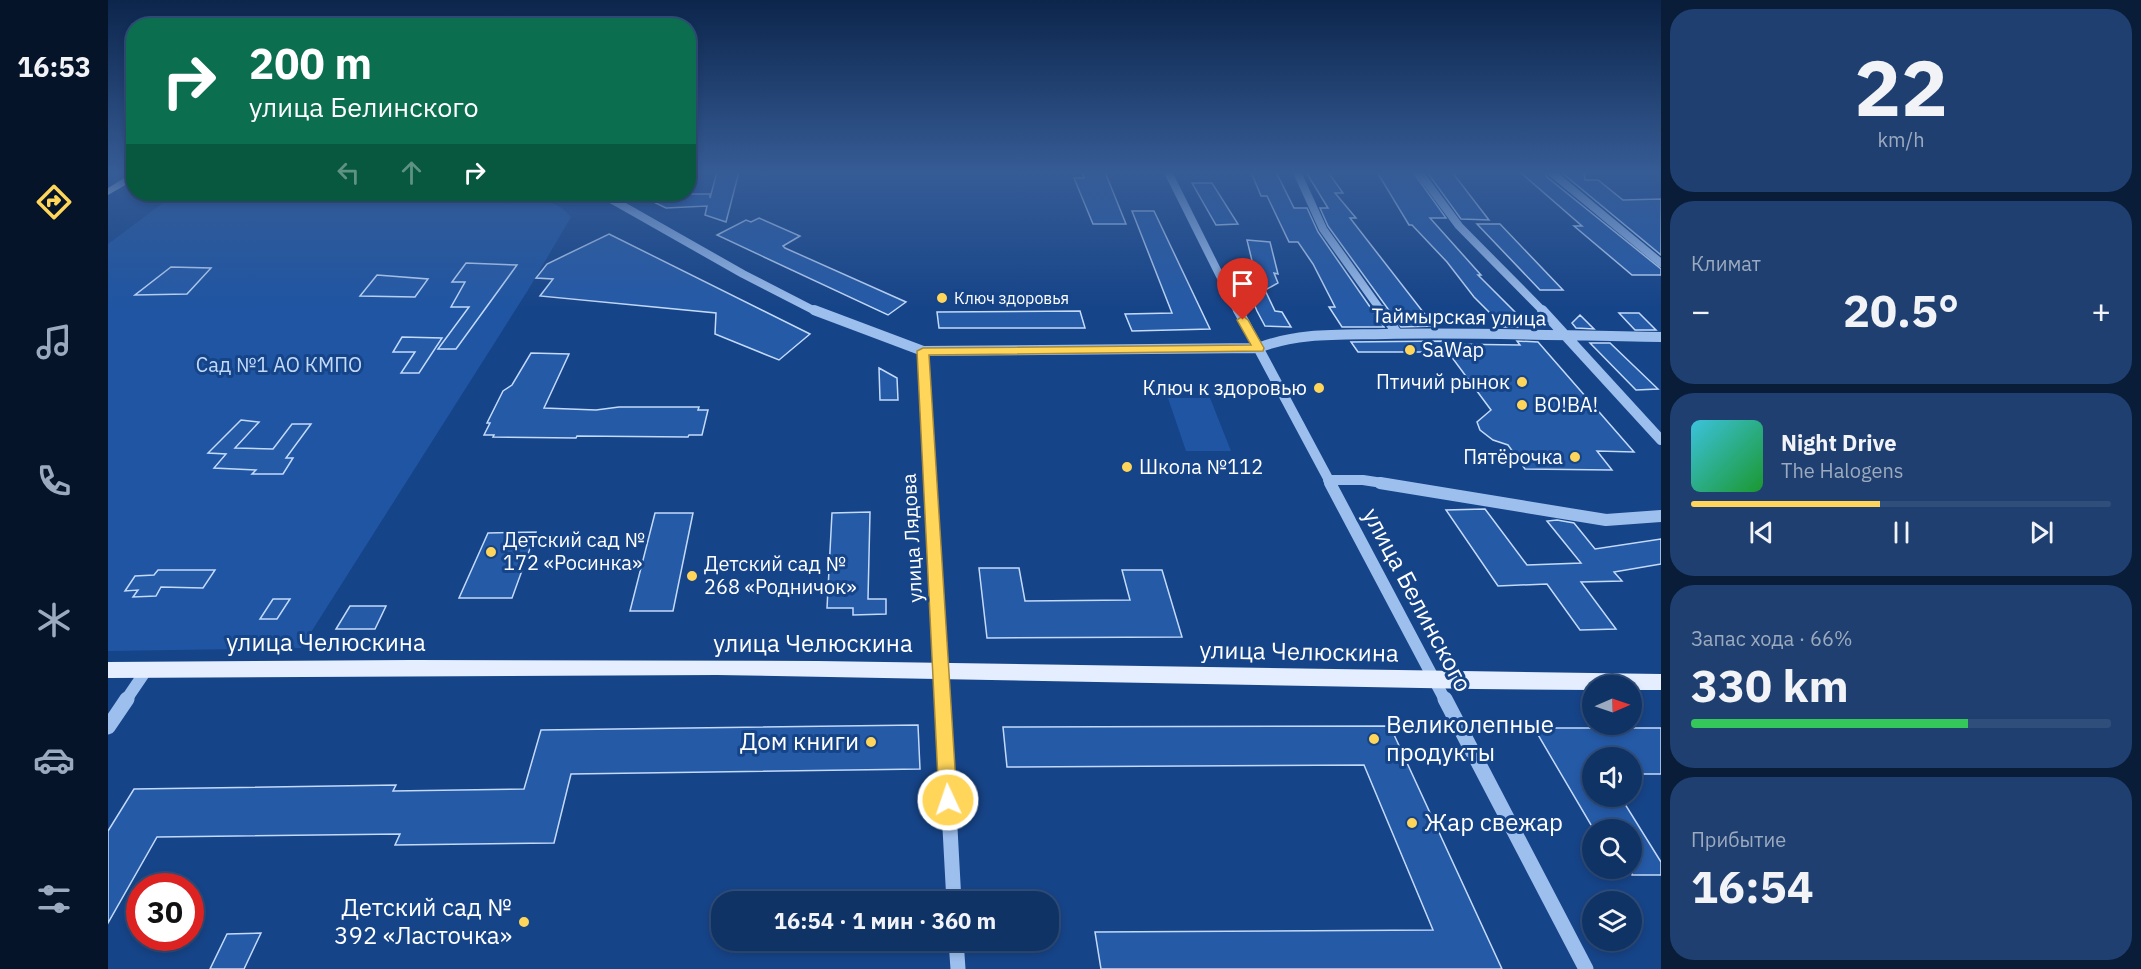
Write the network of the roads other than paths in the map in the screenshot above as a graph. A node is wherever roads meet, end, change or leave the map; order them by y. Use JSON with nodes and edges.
{"nodes":[{"id":1,"x":643,"y":217,"type":"edge"},
{"id":2,"x":1191,"y":217,"type":"edge"},
{"id":3,"x":1318,"y":217,"type":"edge"},
{"id":4,"x":1452,"y":217,"type":"edge"},
{"id":5,"x":1606,"y":217,"type":"edge"},
{"id":6,"x":1661,"y":263,"type":"edge"},
{"id":7,"x":1397,"y":333,"type":"junction"},
{"id":8,"x":1568,"y":336,"type":"junction"},
{"id":9,"x":1661,"y":337,"type":"edge"},
{"id":10,"x":1258,"y":348,"type":"junction"},
{"id":11,"x":923,"y":351,"type":"junction"},
{"id":12,"x":1661,"y":441,"type":"edge"},
{"id":13,"x":1328,"y":480,"type":"junction"},
{"id":14,"x":1661,"y":516,"type":"edge"},
{"id":15,"x":147,"y":669,"type":"junction"},
{"id":16,"x":108,"y":670,"type":"edge"},
{"id":17,"x":941,"y":670,"type":"junction"},
{"id":18,"x":1435,"y":681,"type":"junction"},
{"id":19,"x":1661,"y":682,"type":"edge"},
{"id":20,"x":108,"y":727,"type":"edge"},
{"id":21,"x":953,"y":891,"type":"edge"},
{"id":22,"x":957,"y":951,"type":"edge"},
{"id":23,"x":958,"y":969,"type":"edge"},
{"id":24,"x":1586,"y":969,"type":"edge"}],
"edges":[{"from":1,"to":11,"type":"street"},
{"from":2,"to":10,"type":"street","name":"улица Белинского"},
{"from":3,"to":7,"type":"street"},
{"from":4,"to":8,"type":"street"},
{"from":5,"to":6,"type":"street"},
{"from":7,"to":8,"type":"street","name":"Таймырская улица"},
{"from":7,"to":10,"type":"street","name":"Таймырская улица"},
{"from":8,"to":9,"type":"street","name":"Таймырская улица"},
{"from":8,"to":12,"type":"street"},
{"from":10,"to":11,"type":"street"},
{"from":10,"to":13,"type":"street","name":"улица Белинского"},
{"from":11,"to":17,"type":"street","name":"улица Лядова"},
{"from":13,"to":14,"type":"street"},
{"from":13,"to":18,"type":"street","name":"улица Белинского"},
{"from":15,"to":16,"type":"main road","name":"улица Челюскина"},
{"from":15,"to":17,"type":"main road","name":"улица Челюскина"},
{"from":15,"to":20,"type":"street"},
{"from":17,"to":18,"type":"main road","name":"улица Челюскина"},
{"from":17,"to":21,"type":"street","name":"улица Лядова"},
{"from":18,"to":19,"type":"main road","name":"улица Челюскина"},
{"from":18,"to":24,"type":"street","name":"улица Белинского"},
{"from":22,"to":23,"type":"street"}]}
